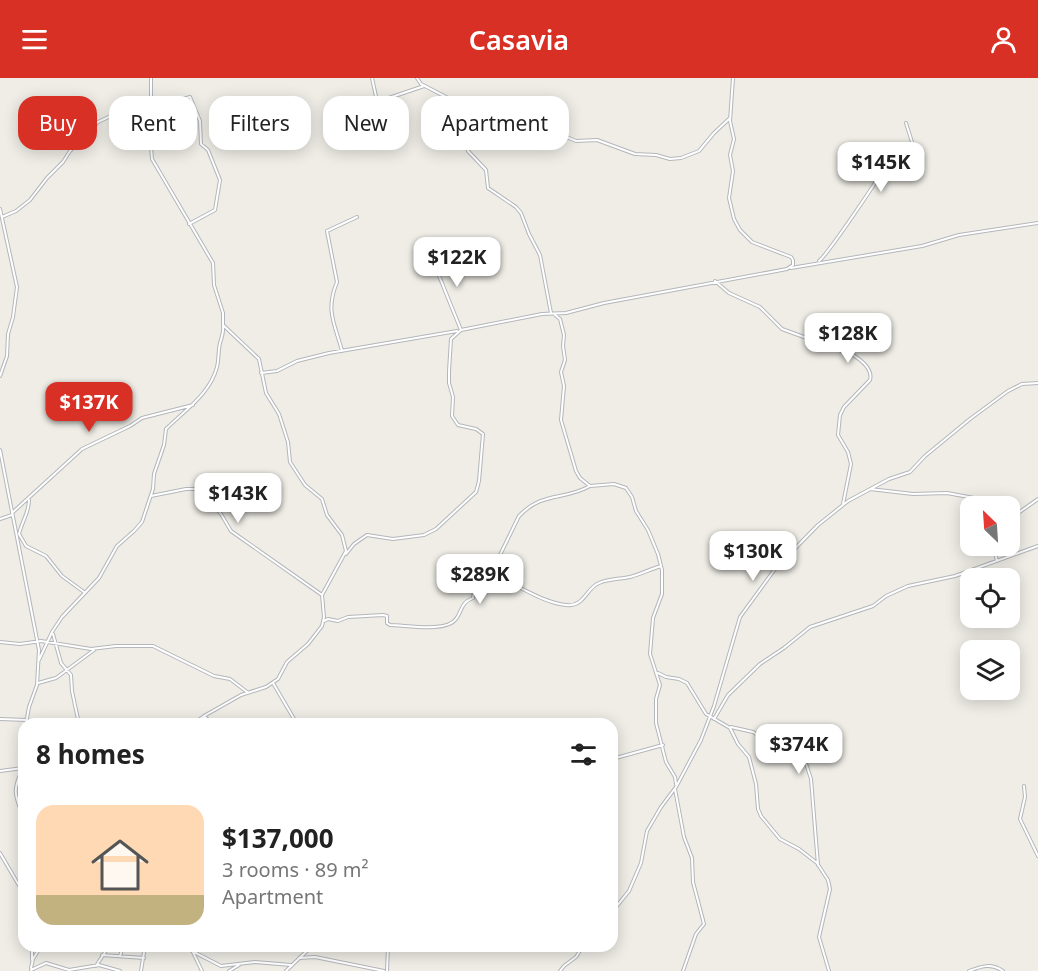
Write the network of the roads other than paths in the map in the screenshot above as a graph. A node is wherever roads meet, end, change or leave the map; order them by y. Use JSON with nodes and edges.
{"nodes":[{"id":1,"x":151,"y":78,"type":"edge"},
{"id":2,"x":372,"y":78,"type":"edge"},
{"id":3,"x":417,"y":78,"type":"edge"},
{"id":4,"x":733,"y":78,"type":"edge"},
{"id":5,"x":424,"y":86,"type":"junction"},
{"id":6,"x":151,"y":96,"type":"edge"},
{"id":7,"x":444,"y":96,"type":"edge"},
{"id":8,"x":197,"y":114,"type":"edge"},
{"id":9,"x":109,"y":116,"type":"edge"},
{"id":10,"x":730,"y":118,"type":"junction"},
{"id":11,"x":906,"y":123,"type":"dead end"},
{"id":12,"x":569,"y":138,"type":"edge"},
{"id":13,"x":151,"y":150,"type":"edge"},
{"id":14,"x":468,"y":150,"type":"edge"},
{"id":15,"x":0,"y":208,"type":"edge"},
{"id":16,"x":2,"y":217,"type":"junction"},
{"id":17,"x":357,"y":218,"type":"dead end"},
{"id":18,"x":1038,"y":223,"type":"edge"},
{"id":19,"x":189,"y":224,"type":"junction"},
{"id":20,"x":431,"y":255,"type":"dead end"},
{"id":21,"x":817,"y":262,"type":"junction"},
{"id":22,"x":788,"y":268,"type":"junction"},
{"id":23,"x":716,"y":281,"type":"junction"},
{"id":24,"x":552,"y":313,"type":"junction"},
{"id":25,"x":223,"y":325,"type":"junction"},
{"id":26,"x":460,"y":330,"type":"junction"},
{"id":27,"x":342,"y":351,"type":"junction"},
{"id":28,"x":261,"y":373,"type":"junction"},
{"id":29,"x":0,"y":376,"type":"edge"},
{"id":30,"x":1038,"y":382,"type":"edge"},
{"id":31,"x":193,"y":405,"type":"junction"},
{"id":32,"x":0,"y":450,"type":"edge"},
{"id":33,"x":590,"y":486,"type":"junction"},
{"id":34,"x":870,"y":489,"type":"junction"},
{"id":35,"x":150,"y":496,"type":"junction"},
{"id":36,"x":965,"y":496,"type":"edge"},
{"id":37,"x":29,"y":499,"type":"junction"},
{"id":38,"x":1038,"y":499,"type":"edge"},
{"id":39,"x":843,"y":505,"type":"junction"},
{"id":40,"x":1020,"y":512,"type":"edge"},
{"id":41,"x":12,"y":514,"type":"junction"},
{"id":42,"x":0,"y":519,"type":"edge"},
{"id":43,"x":19,"y":534,"type":"junction"},
{"id":44,"x":18,"y":539,"type":"junction"},
{"id":45,"x":1038,"y":546,"type":"edge"},
{"id":46,"x":346,"y":554,"type":"junction"},
{"id":47,"x":996,"y":556,"type":"edge"},
{"id":48,"x":997,"y":561,"type":"junction"},
{"id":49,"x":661,"y":566,"type":"junction"},
{"id":50,"x":484,"y":574,"type":"junction"},
{"id":51,"x":84,"y":592,"type":"junction"},
{"id":52,"x":322,"y":595,"type":"junction"},
{"id":53,"x":324,"y":621,"type":"junction"},
{"id":54,"x":52,"y":632,"type":"junction"},
{"id":55,"x":37,"y":641,"type":"junction"},
{"id":56,"x":0,"y":642,"type":"edge"},
{"id":57,"x":48,"y":642,"type":"junction"},
{"id":58,"x":55,"y":644,"type":"junction"},
{"id":59,"x":95,"y":649,"type":"junction"},
{"id":60,"x":39,"y":660,"type":"junction"},
{"id":61,"x":67,"y":670,"type":"junction"},
{"id":62,"x":656,"y":671,"type":"junction"},
{"id":63,"x":38,"y":683,"type":"junction"},
{"id":64,"x":273,"y":684,"type":"junction"},
{"id":65,"x":247,"y":692,"type":"junction"},
{"id":66,"x":204,"y":716,"type":"joint"},
{"id":67,"x":710,"y":716,"type":"junction"},
{"id":68,"x":28,"y":718,"type":"edge"},
{"id":69,"x":78,"y":718,"type":"edge"},
{"id":70,"x":202,"y":718,"type":"edge"},
{"id":71,"x":293,"y":718,"type":"edge"},
{"id":72,"x":714,"y":718,"type":"junction"},
{"id":73,"x":0,"y":719,"type":"edge"},
{"id":74,"x":18,"y":721,"type":"edge"},
{"id":75,"x":728,"y":726,"type":"junction"},
{"id":76,"x":663,"y":745,"type":"junction"},
{"id":77,"x":618,"y":757,"type":"edge"},
{"id":78,"x":18,"y":768,"type":"edge"},
{"id":79,"x":0,"y":771,"type":"edge"},
{"id":80,"x":18,"y":781,"type":"edge"},
{"id":81,"x":1024,"y":786,"type":"dead end"},
{"id":82,"x":675,"y":788,"type":"junction"},
{"id":83,"x":18,"y":801,"type":"edge"},
{"id":84,"x":0,"y":854,"type":"edge"},
{"id":85,"x":1038,"y":856,"type":"edge"},
{"id":86,"x":818,"y":865,"type":"junction"},
{"id":87,"x":18,"y":884,"type":"edge"},
{"id":88,"x":618,"y":904,"type":"edge"},
{"id":89,"x":32,"y":952,"type":"edge"},
{"id":90,"x":38,"y":952,"type":"edge"},
{"id":91,"x":104,"y":952,"type":"edge"},
{"id":92,"x":121,"y":952,"type":"edge"},
{"id":93,"x":144,"y":952,"type":"edge"},
{"id":94,"x":192,"y":952,"type":"edge"},
{"id":95,"x":194,"y":952,"type":"edge"},
{"id":96,"x":306,"y":952,"type":"edge"},
{"id":97,"x":389,"y":952,"type":"edge"},
{"id":98,"x":579,"y":952,"type":"edge"},
{"id":99,"x":102,"y":955,"type":"junction"},
{"id":100,"x":120,"y":956,"type":"junction"},
{"id":101,"x":144,"y":958,"type":"junction"},
{"id":102,"x":299,"y":958,"type":"junction"},
{"id":103,"x":32,"y":963,"type":"junction"},
{"id":104,"x":243,"y":964,"type":"junction"},
{"id":105,"x":98,"y":965,"type":"junction"},
{"id":106,"x":291,"y":965,"type":"junction"},
{"id":107,"x":31,"y":970,"type":"edge"},
{"id":108,"x":100,"y":971,"type":"edge"},
{"id":109,"x":120,"y":971,"type":"edge"},
{"id":110,"x":141,"y":971,"type":"edge"},
{"id":111,"x":201,"y":971,"type":"edge"},
{"id":112,"x":229,"y":971,"type":"edge"},
{"id":113,"x":286,"y":971,"type":"edge"},
{"id":114,"x":386,"y":971,"type":"edge"},
{"id":115,"x":560,"y":971,"type":"edge"},
{"id":116,"x":682,"y":971,"type":"edge"},
{"id":117,"x":829,"y":971,"type":"edge"},
{"id":118,"x":969,"y":971,"type":"edge"},
{"id":119,"x":1003,"y":971,"type":"edge"}],
"edges":[{"from":1,"to":6,"type":"street"},
{"from":2,"to":5,"type":"street"},
{"from":3,"to":5,"type":"street"},
{"from":4,"to":10,"type":"street"},
{"from":5,"to":7,"type":"street"},
{"from":8,"to":19,"type":"street"},
{"from":9,"to":16,"type":"street"},
{"from":10,"to":12,"type":"street"},
{"from":10,"to":22,"type":"street"},
{"from":11,"to":21,"type":"street"},
{"from":13,"to":19,"type":"street"},
{"from":14,"to":24,"type":"street"},
{"from":15,"to":16,"type":"street"},
{"from":16,"to":29,"type":"street"},
{"from":17,"to":27,"type":"street"},
{"from":18,"to":21,"type":"street"},
{"from":19,"to":25,"type":"street"},
{"from":20,"to":26,"type":"street"},
{"from":21,"to":22,"type":"street"},
{"from":22,"to":23,"type":"street"},
{"from":23,"to":24,"type":"street"},
{"from":23,"to":39,"type":"street"},
{"from":24,"to":26,"type":"street"},
{"from":24,"to":33,"type":"street"},
{"from":25,"to":28,"type":"street"},
{"from":25,"to":31,"type":"street"},
{"from":26,"to":27,"type":"street"},
{"from":26,"to":46,"type":"street"},
{"from":27,"to":28,"type":"street"},
{"from":28,"to":46,"type":"street"},
{"from":30,"to":34,"type":"street"},
{"from":31,"to":35,"type":"street"},
{"from":31,"to":37,"type":"street"},
{"from":32,"to":41,"type":"street"},
{"from":33,"to":49,"type":"street"},
{"from":33,"to":50,"type":"street"},
{"from":34,"to":36,"type":"street"},
{"from":34,"to":39,"type":"street"},
{"from":35,"to":51,"type":"street"},
{"from":35,"to":52,"type":"street"},
{"from":37,"to":41,"type":"street"},
{"from":37,"to":43,"type":"street"},
{"from":38,"to":40,"type":"street"},
{"from":39,"to":67,"type":"street"},
{"from":41,"to":42,"type":"street"},
{"from":41,"to":44,"type":"street"},
{"from":43,"to":44,"type":"street"},
{"from":43,"to":51,"type":"street"},
{"from":44,"to":55,"type":"street"},
{"from":45,"to":48,"type":"street"},
{"from":46,"to":52,"type":"street"},
{"from":47,"to":48,"type":"street"},
{"from":48,"to":72,"type":"street"},
{"from":49,"to":50,"type":"street"},
{"from":49,"to":62,"type":"street"},
{"from":50,"to":53,"type":"street"},
{"from":51,"to":54,"type":"street"},
{"from":52,"to":53,"type":"street"},
{"from":53,"to":64,"type":"street"},
{"from":54,"to":57,"type":"street"},
{"from":54,"to":58,"type":"street"},
{"from":55,"to":56,"type":"street"},
{"from":55,"to":57,"type":"street"},
{"from":55,"to":60,"type":"street"},
{"from":57,"to":58,"type":"street"},
{"from":57,"to":60,"type":"street"},
{"from":58,"to":59,"type":"street"},
{"from":58,"to":61,"type":"street"},
{"from":59,"to":61,"type":"street"},
{"from":59,"to":65,"type":"street"},
{"from":60,"to":63,"type":"street"},
{"from":61,"to":63,"type":"street"},
{"from":61,"to":69,"type":"street"},
{"from":62,"to":67,"type":"street"},
{"from":62,"to":76,"type":"street"},
{"from":63,"to":68,"type":"street"},
{"from":64,"to":65,"type":"street"},
{"from":64,"to":71,"type":"street"},
{"from":65,"to":66,"type":"street"},
{"from":66,"to":70,"type":"street"},
{"from":67,"to":72,"type":"street"},
{"from":67,"to":82,"type":"street"},
{"from":72,"to":75,"type":"street"},
{"from":73,"to":74,"type":"street"},
{"from":75,"to":86,"type":"street"},
{"from":75,"to":86,"type":"street"},
{"from":76,"to":77,"type":"street"},
{"from":76,"to":82,"type":"street"},
{"from":78,"to":79,"type":"street"},
{"from":80,"to":83,"type":"street"},
{"from":81,"to":85,"type":"street"},
{"from":82,"to":88,"type":"street"},
{"from":82,"to":116,"type":"street"},
{"from":84,"to":87,"type":"street"},
{"from":86,"to":117,"type":"street"},
{"from":89,"to":103,"type":"street"},
{"from":90,"to":103,"type":"street"},
{"from":91,"to":99,"type":"street"},
{"from":92,"to":100,"type":"street"},
{"from":93,"to":101,"type":"street"},
{"from":94,"to":111,"type":"street"},
{"from":95,"to":104,"type":"street"},
{"from":96,"to":102,"type":"street"},
{"from":97,"to":114,"type":"street"},
{"from":98,"to":115,"type":"street"},
{"from":99,"to":100,"type":"street"},
{"from":99,"to":105,"type":"street"},
{"from":100,"to":101,"type":"street"},
{"from":101,"to":110,"type":"street"},
{"from":102,"to":106,"type":"street"},
{"from":102,"to":114,"type":"street"},
{"from":103,"to":107,"type":"street"},
{"from":104,"to":106,"type":"street"},
{"from":104,"to":112,"type":"street"},
{"from":105,"to":107,"type":"street"},
{"from":105,"to":108,"type":"street"},
{"from":105,"to":109,"type":"street"},
{"from":106,"to":113,"type":"street"},
{"from":118,"to":119,"type":"street"}]}
